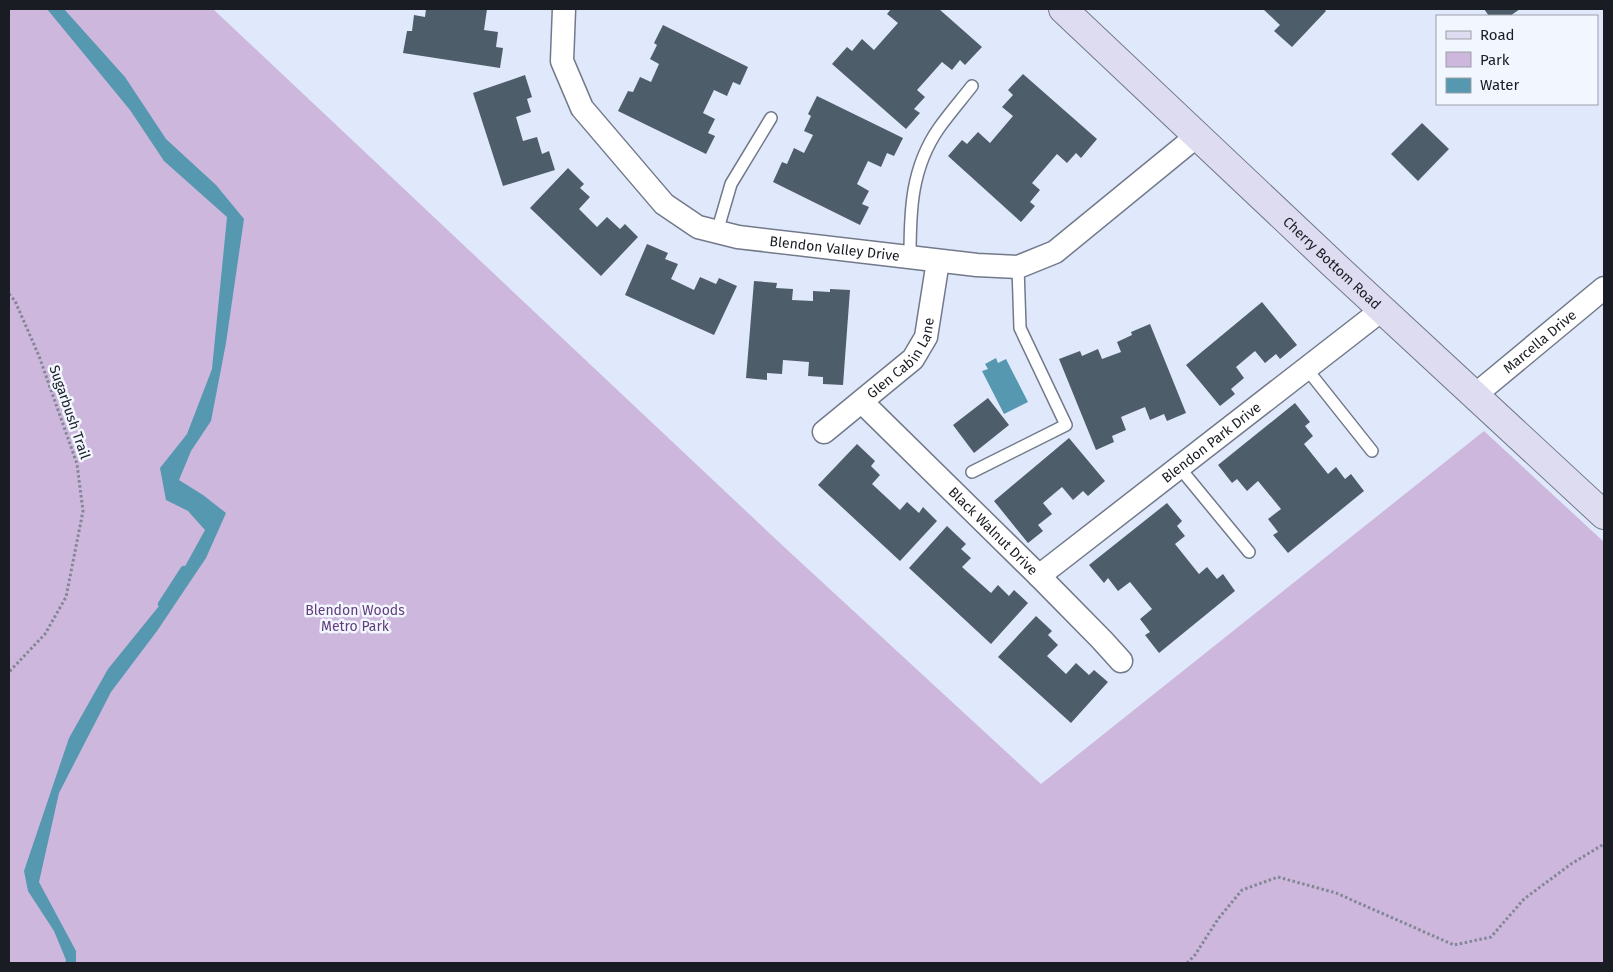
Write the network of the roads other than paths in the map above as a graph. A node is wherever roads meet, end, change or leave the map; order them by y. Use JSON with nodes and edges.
{"nodes":[{"id":1,"x":564,"y":9,"type":"edge"},
{"id":2,"x":1063,"y":9,"type":"edge"},
{"id":3,"x":972,"y":86,"type":"dead end"},
{"id":4,"x":771,"y":118,"type":"dead end"},
{"id":5,"x":1198,"y":136,"type":"junction"},
{"id":6,"x":717,"y":232,"type":"junction"},
{"id":7,"x":910,"y":257,"type":"junction"},
{"id":8,"x":938,"y":261,"type":"junction"},
{"id":9,"x":1018,"y":267,"type":"junction"},
{"id":10,"x":1604,"y":288,"type":"edge"},
{"id":11,"x":1382,"y":309,"type":"junction"},
{"id":12,"x":1306,"y":368,"type":"junction"},
{"id":13,"x":1475,"y":395,"type":"junction"},
{"id":14,"x":862,"y":402,"type":"junction"},
{"id":15,"x":824,"y":432,"type":"dead end"},
{"id":16,"x":1372,"y":451,"type":"dead end"},
{"id":17,"x":1179,"y":467,"type":"junction"},
{"id":18,"x":972,"y":472,"type":"dead end"},
{"id":19,"x":1604,"y":515,"type":"edge"},
{"id":20,"x":1249,"y":552,"type":"dead end"},
{"id":21,"x":1039,"y":576,"type":"junction"},
{"id":22,"x":1121,"y":662,"type":"dead end"}],
"edges":[{"from":1,"to":6,"type":"street","name":"Blendon Valley Drive"},
{"from":2,"to":5,"type":"main road","name":"Cherry Bottom Road"},
{"from":3,"to":7,"type":"lane"},
{"from":4,"to":6,"type":"lane"},
{"from":5,"to":9,"type":"street","name":"Blendon Valley Drive"},
{"from":5,"to":11,"type":"main road","name":"Cherry Bottom Road"},
{"from":6,"to":7,"type":"street","name":"Blendon Valley Drive"},
{"from":7,"to":8,"type":"street","name":"Blendon Valley Drive"},
{"from":8,"to":9,"type":"street","name":"Blendon Valley Drive"},
{"from":8,"to":14,"type":"street","name":"Glen Cabin Lane"},
{"from":9,"to":18,"type":"lane"},
{"from":10,"to":13,"type":"street","name":"Marcella Drive"},
{"from":11,"to":12,"type":"street","name":"Blendon Park Drive"},
{"from":11,"to":13,"type":"main road","name":"Cherry Bottom Road"},
{"from":12,"to":16,"type":"lane"},
{"from":12,"to":17,"type":"street","name":"Blendon Park Drive"},
{"from":13,"to":19,"type":"main road","name":"Cherry Bottom Road"},
{"from":14,"to":15,"type":"street","name":"Glen Cabin Lane"},
{"from":14,"to":21,"type":"street","name":"Black Walnut Drive"},
{"from":17,"to":20,"type":"lane"},
{"from":17,"to":21,"type":"street","name":"Blendon Park Drive"},
{"from":21,"to":22,"type":"street","name":"Black Walnut Drive"}]}
